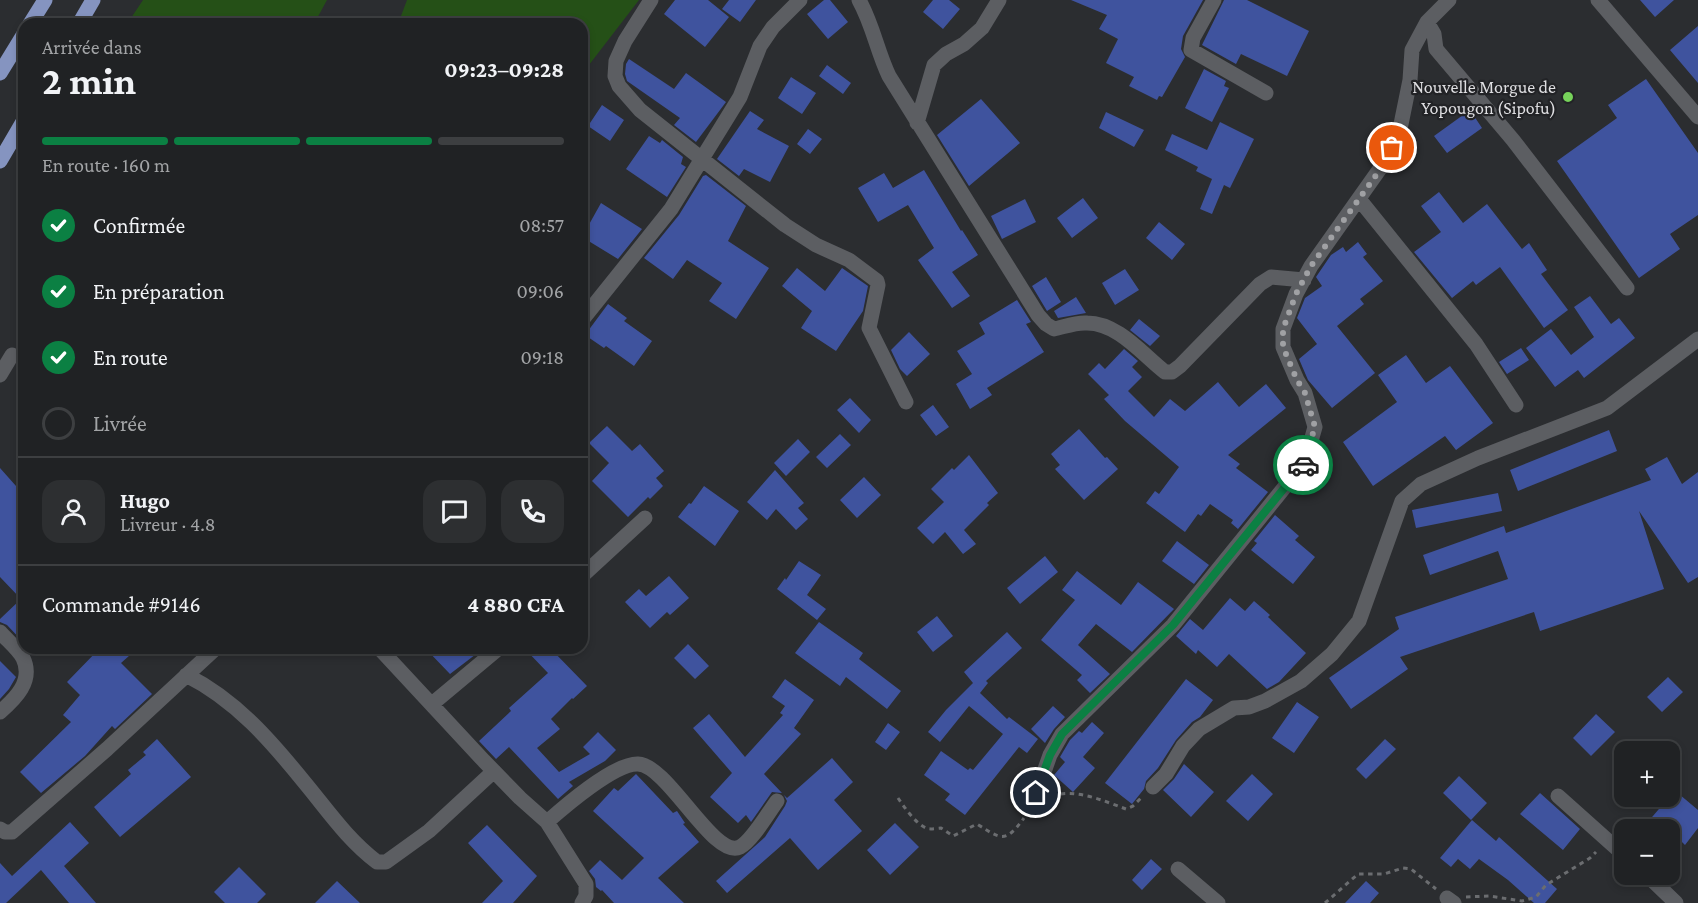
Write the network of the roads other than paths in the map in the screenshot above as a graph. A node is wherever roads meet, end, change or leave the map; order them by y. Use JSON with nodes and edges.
{"nodes":[{"id":1,"x":45,"y":0,"type":"edge"},
{"id":2,"x":93,"y":0,"type":"edge"},
{"id":3,"x":651,"y":0,"type":"edge"},
{"id":4,"x":800,"y":0,"type":"edge"},
{"id":5,"x":859,"y":0,"type":"edge"},
{"id":6,"x":999,"y":0,"type":"edge"},
{"id":7,"x":1214,"y":0,"type":"edge"},
{"id":8,"x":1449,"y":0,"type":"edge"},
{"id":9,"x":1602,"y":2,"type":"edge"},
{"id":10,"x":34,"y":18,"type":"edge"},
{"id":11,"x":82,"y":18,"type":"edge"},
{"id":12,"x":1427,"y":22,"type":"junction"},
{"id":13,"x":18,"y":44,"type":"edge"},
{"id":14,"x":0,"y":73,"type":"edge"},
{"id":15,"x":1266,"y":93,"type":"dead end"},
{"id":16,"x":1698,"y":117,"type":"edge"},
{"id":17,"x":917,"y":123,"type":"junction"},
{"id":18,"x":18,"y":130,"type":"edge"},
{"id":19,"x":703,"y":159,"type":"junction"},
{"id":20,"x":0,"y":161,"type":"edge"},
{"id":21,"x":1359,"y":199,"type":"junction"},
{"id":22,"x":1304,"y":280,"type":"junction"},
{"id":23,"x":1627,"y":288,"type":"dead end"},
{"id":24,"x":588,"y":313,"type":"edge"},
{"id":25,"x":1698,"y":339,"type":"edge"},
{"id":26,"x":12,"y":356,"type":"dead end"},
{"id":27,"x":0,"y":375,"type":"edge"},
{"id":28,"x":906,"y":402,"type":"dead end"},
{"id":29,"x":1516,"y":405,"type":"dead end"},
{"id":30,"x":645,"y":518,"type":"dead end"},
{"id":31,"x":588,"y":570,"type":"edge"},
{"id":32,"x":0,"y":632,"type":"edge"},
{"id":33,"x":18,"y":652,"type":"edge"},
{"id":34,"x":19,"y":654,"type":"edge"},
{"id":35,"x":209,"y":654,"type":"edge"},
{"id":36,"x":385,"y":654,"type":"edge"},
{"id":37,"x":493,"y":654,"type":"edge"},
{"id":38,"x":186,"y":675,"type":"junction"},
{"id":39,"x":432,"y":704,"type":"junction"},
{"id":40,"x":0,"y":712,"type":"edge"},
{"id":41,"x":494,"y":771,"type":"junction"},
{"id":42,"x":1153,"y":787,"type":"dead end"},
{"id":43,"x":1558,"y":796,"type":"dead end"},
{"id":44,"x":777,"y":801,"type":"dead end"},
{"id":45,"x":1032,"y":806,"type":"dead end"},
{"id":46,"x":547,"y":822,"type":"junction"},
{"id":47,"x":0,"y":829,"type":"edge"},
{"id":48,"x":1614,"y":846,"type":"edge"},
{"id":49,"x":1178,"y":869,"type":"dead end"},
{"id":50,"x":1657,"y":885,"type":"edge"},
{"id":51,"x":582,"y":903,"type":"edge"},
{"id":52,"x":1218,"y":903,"type":"edge"},
{"id":53,"x":1676,"y":903,"type":"edge"}],
"edges":[{"from":1,"to":10,"type":"main road"},
{"from":2,"to":11,"type":"main road"},
{"from":3,"to":19,"type":"street"},
{"from":4,"to":19,"type":"street"},
{"from":5,"to":17,"type":"street"},
{"from":6,"to":17,"type":"street"},
{"from":7,"to":15,"type":"street"},
{"from":8,"to":12,"type":"street"},
{"from":9,"to":16,"type":"street"},
{"from":12,"to":21,"type":"street"},
{"from":12,"to":23,"type":"street"},
{"from":13,"to":14,"type":"main road"},
{"from":17,"to":22,"type":"street"},
{"from":18,"to":20,"type":"main road"},
{"from":19,"to":24,"type":"street"},
{"from":19,"to":28,"type":"street"},
{"from":21,"to":22,"type":"street"},
{"from":21,"to":29,"type":"street"},
{"from":22,"to":45,"type":"street"},
{"from":25,"to":42,"type":"street"},
{"from":26,"to":27,"type":"street"},
{"from":30,"to":31,"type":"street"},
{"from":32,"to":33,"type":"street"},
{"from":34,"to":40,"type":"street"},
{"from":35,"to":38,"type":"street"},
{"from":36,"to":39,"type":"street"},
{"from":37,"to":39,"type":"street"},
{"from":38,"to":41,"type":"street"},
{"from":38,"to":47,"type":"street"},
{"from":39,"to":41,"type":"street"},
{"from":41,"to":46,"type":"street"},
{"from":43,"to":48,"type":"street"},
{"from":44,"to":46,"type":"street"},
{"from":46,"to":51,"type":"street"},
{"from":49,"to":52,"type":"street"},
{"from":50,"to":53,"type":"street"}]}
